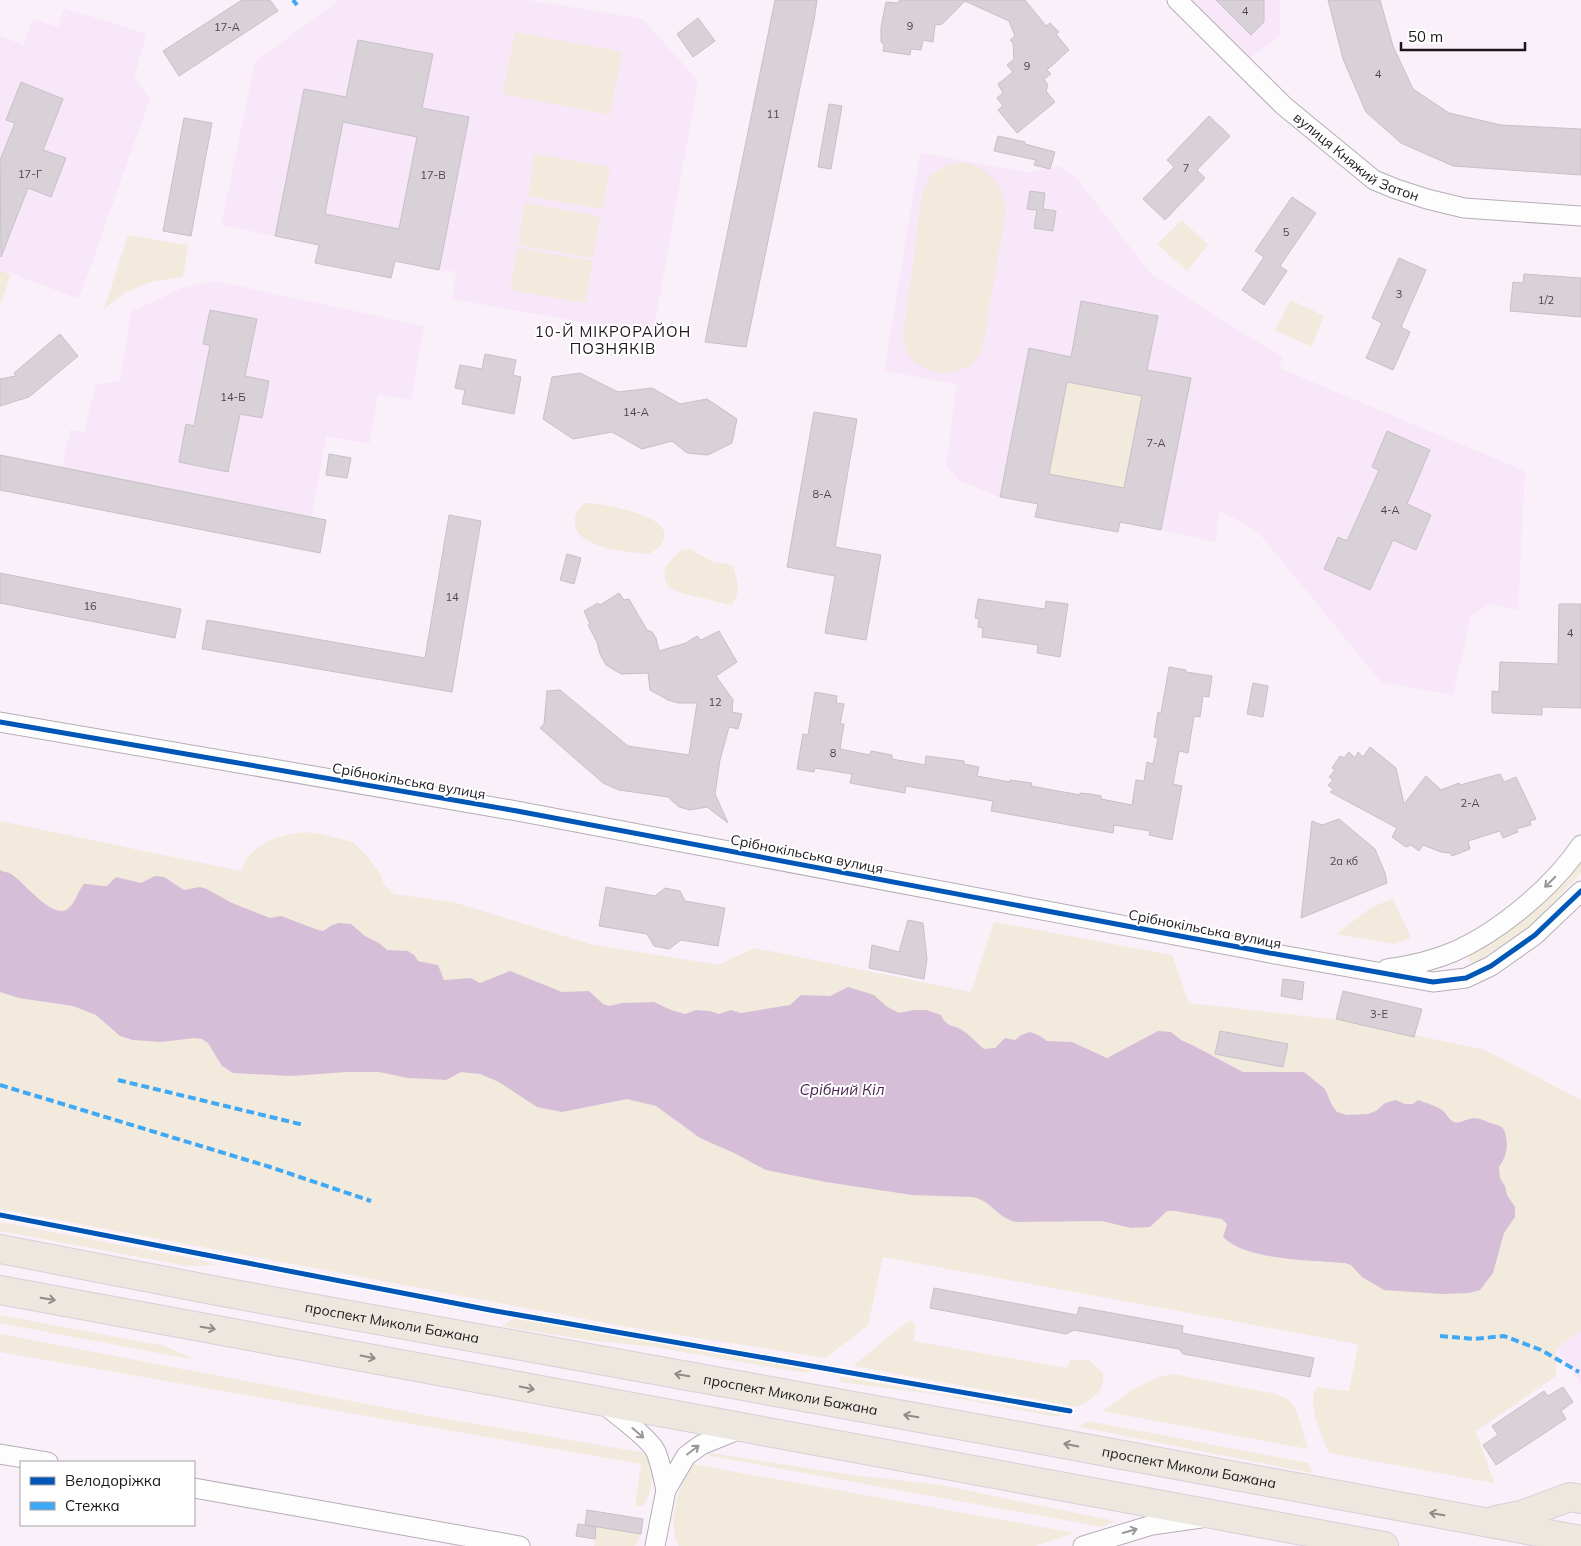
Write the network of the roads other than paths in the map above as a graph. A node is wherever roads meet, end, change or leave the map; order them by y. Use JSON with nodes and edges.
{"nodes":[{"id":1,"x":1177,"y":0,"type":"edge"},
{"id":2,"x":1581,"y":216,"type":"edge"},
{"id":3,"x":0,"y":722,"type":"edge"},
{"id":4,"x":1581,"y":845,"type":"edge"},
{"id":5,"x":1581,"y":891,"type":"edge"},
{"id":6,"x":1368,"y":971,"type":"junction"},
{"id":7,"x":0,"y":1249,"type":"edge"},
{"id":8,"x":0,"y":1290,"type":"edge"},
{"id":9,"x":600,"y":1401,"type":"junction"},
{"id":10,"x":746,"y":1426,"type":"junction"},
{"id":11,"x":0,"y":1454,"type":"edge"},
{"id":12,"x":42,"y":1461,"type":"edge"},
{"id":13,"x":195,"y":1488,"type":"edge"},
{"id":14,"x":666,"y":1490,"type":"junction"},
{"id":15,"x":1581,"y":1499,"type":"edge"},
{"id":16,"x":1218,"y":1515,"type":"junction"},
{"id":17,"x":1485,"y":1523,"type":"junction"},
{"id":18,"x":1581,"y":1540,"type":"edge"},
{"id":19,"x":520,"y":1546,"type":"edge"},
{"id":20,"x":655,"y":1546,"type":"edge"},
{"id":21,"x":1083,"y":1546,"type":"edge"},
{"id":22,"x":1384,"y":1546,"type":"edge"}],
"edges":[{"from":1,"to":2,"type":"street","name":"вулиця Княжий Затон"},
{"from":3,"to":6,"type":"street","name":"Срібнокільська вулиця"},
{"from":4,"to":6,"type":"street","name":"Срібнокільська вулиця","one_way":true},
{"from":5,"to":6,"type":"street","name":"Срібнокільська вулиця"},
{"from":17,"to":7,"type":"highway","name":"проспект Миколи Бажана","one_way":true},
{"from":8,"to":9,"type":"highway","one_way":true},
{"from":9,"to":10,"type":"highway"},
{"from":9,"to":14,"type":"street","one_way":true},
{"from":14,"to":10,"type":"street","one_way":true},
{"from":10,"to":16,"type":"highway"},
{"from":11,"to":12,"type":"street"},
{"from":13,"to":19,"type":"street"},
{"from":14,"to":20,"type":"street"},
{"from":15,"to":17,"type":"highway"},
{"from":21,"to":16,"type":"street","one_way":true},
{"from":16,"to":22,"type":"highway"},
{"from":17,"to":18,"type":"highway","name":"проспект Миколи Бажана"}]}
